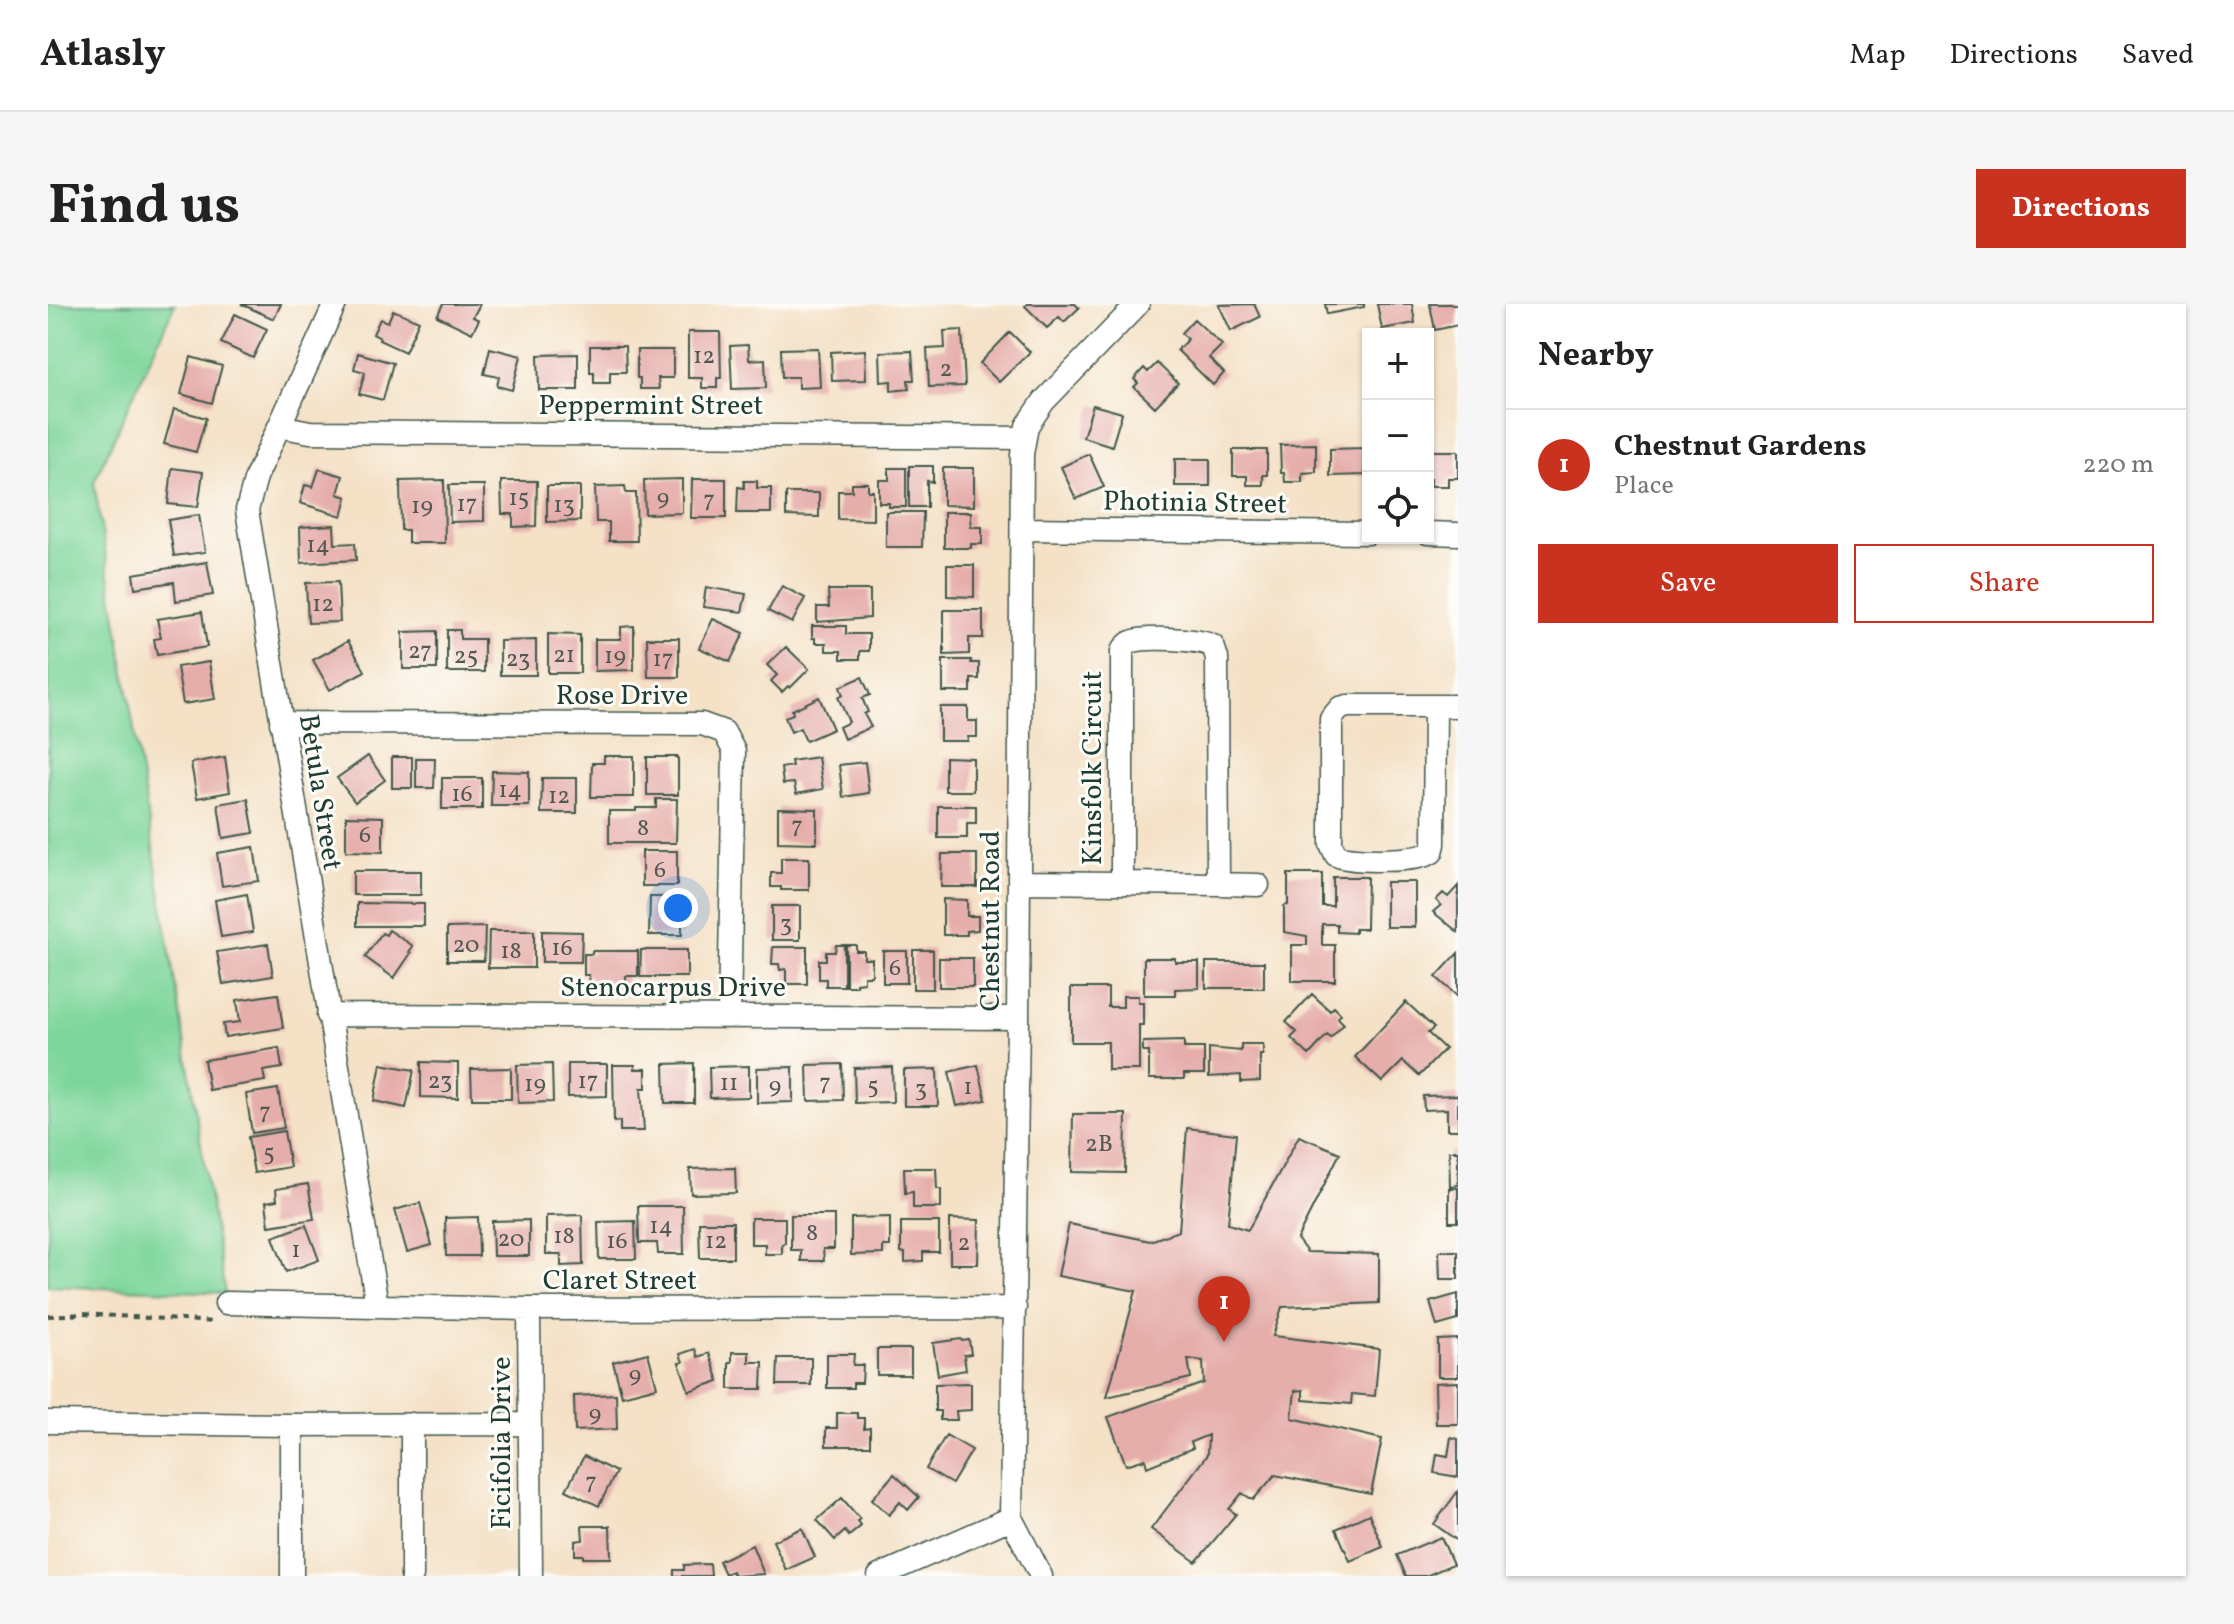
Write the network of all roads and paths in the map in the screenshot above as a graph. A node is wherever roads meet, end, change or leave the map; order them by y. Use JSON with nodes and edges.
{"nodes":[{"id":1,"x":335,"y":304,"type":"edge"},
{"id":2,"x":1138,"y":304,"type":"edge"},
{"id":3,"x":279,"y":426,"type":"junction"},
{"id":4,"x":1023,"y":438,"type":"junction"},
{"id":5,"x":1022,"y":529,"type":"junction"},
{"id":6,"x":1362,"y":533,"type":"edge"},
{"id":7,"x":1434,"y":533,"type":"edge"},
{"id":8,"x":1458,"y":534,"type":"edge"},
{"id":9,"x":1458,"y":706,"type":"edge"},
{"id":10,"x":1435,"y":707,"type":"junction"},
{"id":11,"x":281,"y":723,"type":"junction"},
{"id":12,"x":1019,"y":882,"type":"junction"},
{"id":13,"x":1122,"y":883,"type":"junction"},
{"id":14,"x":1218,"y":884,"type":"junction"},
{"id":15,"x":1258,"y":885,"type":"dead end"},
{"id":16,"x":328,"y":1015,"type":"junction"},
{"id":17,"x":729,"y":1016,"type":"junction"},
{"id":18,"x":1018,"y":1018,"type":"junction"},
{"id":19,"x":226,"y":1303,"type":"dead end"},
{"id":20,"x":377,"y":1305,"type":"junction"},
{"id":21,"x":1015,"y":1308,"type":"junction"},
{"id":22,"x":529,"y":1309,"type":"junction"},
{"id":23,"x":48,"y":1422,"type":"edge"},
{"id":24,"x":412,"y":1424,"type":"junction"},
{"id":25,"x":530,"y":1424,"type":"junction"},
{"id":26,"x":292,"y":1425,"type":"junction"},
{"id":27,"x":1011,"y":1518,"type":"junction"},
{"id":28,"x":292,"y":1576,"type":"edge"},
{"id":29,"x":412,"y":1576,"type":"edge"},
{"id":30,"x":531,"y":1576,"type":"edge"},
{"id":31,"x":879,"y":1576,"type":"edge"},
{"id":32,"x":1041,"y":1576,"type":"edge"}],
"edges":[{"from":1,"to":3,"type":"street","name":"Betula Street"},
{"from":2,"to":4,"type":"street","name":"Chestnut Road"},
{"from":3,"to":4,"type":"street","name":"Peppermint Street"},
{"from":3,"to":11,"type":"street","name":"Betula Street"},
{"from":4,"to":5,"type":"street","name":"Chestnut Road"},
{"from":5,"to":6,"type":"street","name":"Photinia Street"},
{"from":5,"to":12,"type":"street","name":"Chestnut Road"},
{"from":7,"to":8,"type":"street"},
{"from":9,"to":10,"type":"street"},
{"from":10,"to":10,"type":"street"},
{"from":11,"to":16,"type":"street","name":"Betula Street"},
{"from":11,"to":17,"type":"street","name":"Rose Drive"},
{"from":12,"to":13,"type":"street","name":"Kinsfolk Circuit"},
{"from":12,"to":18,"type":"street","name":"Chestnut Road"},
{"from":13,"to":14,"type":"street","name":"Kinsfolk Circuit"},
{"from":13,"to":14,"type":"street","name":"Kinsfolk Circuit"},
{"from":14,"to":15,"type":"street","name":"Kinsfolk Circuit"},
{"from":16,"to":17,"type":"street","name":"Stenocarpus Drive"},
{"from":16,"to":20,"type":"street","name":"Betula Street"},
{"from":17,"to":18,"type":"street","name":"Stenocarpus Drive"},
{"from":18,"to":21,"type":"street","name":"Chestnut Road"},
{"from":19,"to":20,"type":"street","name":"Claret Street"},
{"from":20,"to":22,"type":"street","name":"Claret Street"},
{"from":21,"to":22,"type":"street","name":"Claret Street"},
{"from":21,"to":27,"type":"street","name":"Chestnut Road"},
{"from":22,"to":25,"type":"street","name":"Ficifolia Drive"},
{"from":23,"to":26,"type":"street"},
{"from":24,"to":25,"type":"street"},
{"from":24,"to":26,"type":"street"},
{"from":24,"to":29,"type":"street"},
{"from":25,"to":30,"type":"street","name":"Ficifolia Drive"},
{"from":26,"to":28,"type":"street"},
{"from":27,"to":31,"type":"street"},
{"from":27,"to":32,"type":"street","name":"Chestnut Road"}]}
